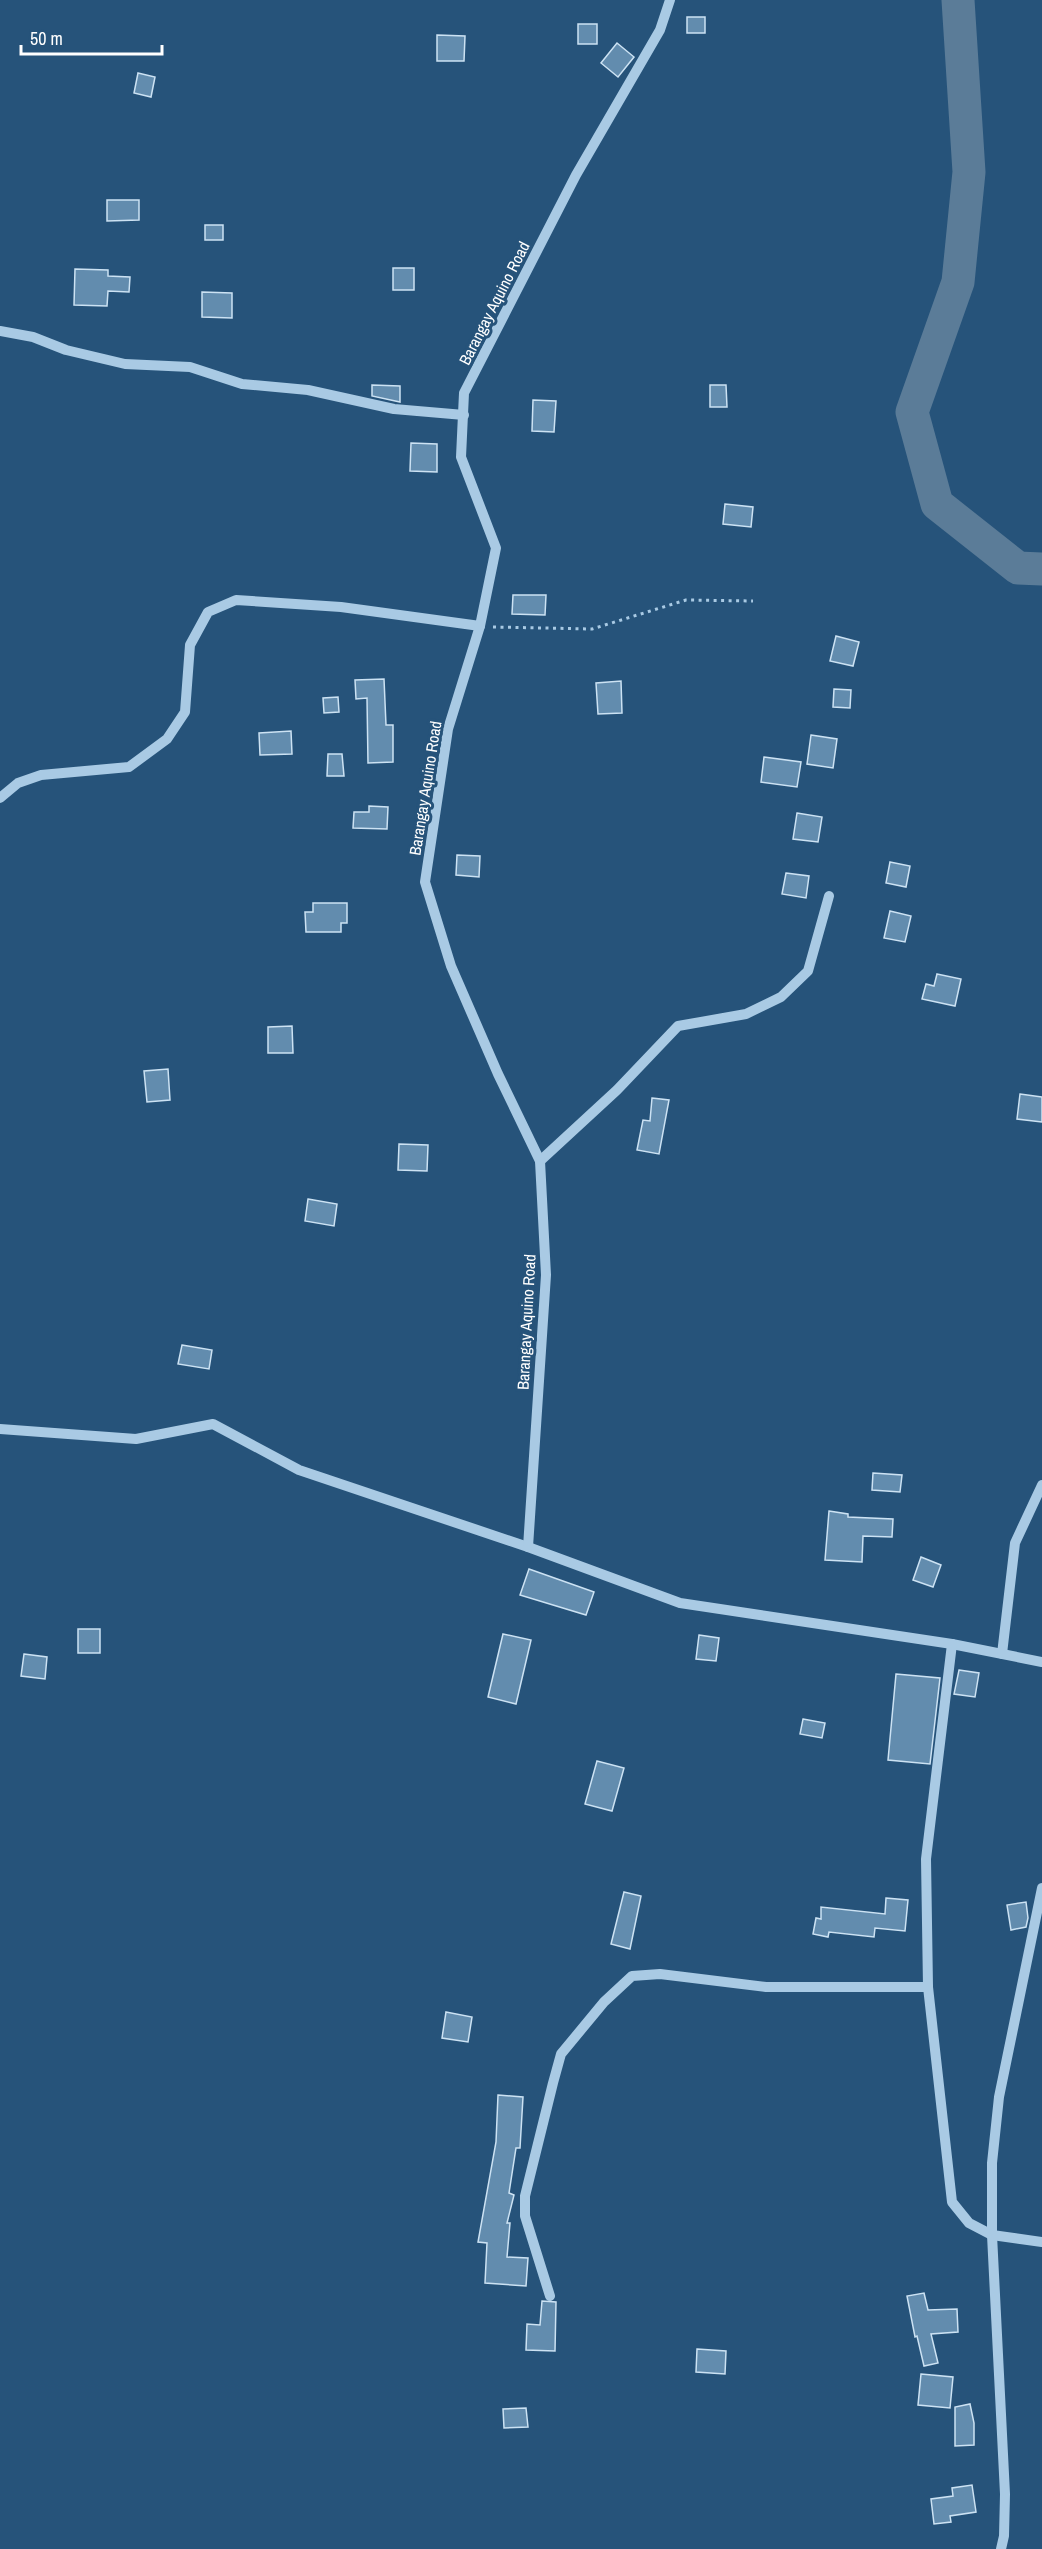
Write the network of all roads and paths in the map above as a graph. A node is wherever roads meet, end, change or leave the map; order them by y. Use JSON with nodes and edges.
{"nodes":[{"id":1,"x":670,"y":0,"type":"edge"},
{"id":2,"x":0,"y":331,"type":"edge"},
{"id":3,"x":464,"y":415,"type":"junction"},
{"id":4,"x":753,"y":602,"type":"dead end"},
{"id":5,"x":480,"y":626,"type":"junction"},
{"id":6,"x":0,"y":798,"type":"edge"},
{"id":7,"x":829,"y":896,"type":"dead end"},
{"id":8,"x":540,"y":1161,"type":"junction"},
{"id":9,"x":0,"y":1429,"type":"edge"},
{"id":10,"x":1042,"y":1485,"type":"edge"},
{"id":11,"x":528,"y":1548,"type":"junction"},
{"id":12,"x":951,"y":1644,"type":"junction"},
{"id":13,"x":1002,"y":1654,"type":"junction"},
{"id":14,"x":1042,"y":1662,"type":"edge"},
{"id":15,"x":1042,"y":1888,"type":"edge"},
{"id":16,"x":928,"y":1987,"type":"junction"},
{"id":17,"x":993,"y":2235,"type":"junction"},
{"id":18,"x":1042,"y":2242,"type":"edge"},
{"id":19,"x":550,"y":2296,"type":"dead end"},
{"id":20,"x":1001,"y":2549,"type":"edge"}],
"edges":[{"from":1,"to":3,"type":"street","name":"Barangay Aquino Road"},
{"from":2,"to":3,"type":"street"},
{"from":3,"to":5,"type":"street","name":"Barangay Aquino Road"},
{"from":4,"to":5,"type":"path"},
{"from":5,"to":6,"type":"street"},
{"from":5,"to":8,"type":"street","name":"Barangay Aquino Road"},
{"from":7,"to":8,"type":"street"},
{"from":8,"to":11,"type":"street","name":"Barangay Aquino Road"},
{"from":9,"to":11,"type":"street"},
{"from":10,"to":13,"type":"street"},
{"from":11,"to":12,"type":"street"},
{"from":12,"to":13,"type":"street"},
{"from":12,"to":16,"type":"street"},
{"from":13,"to":14,"type":"street"},
{"from":15,"to":17,"type":"street"},
{"from":16,"to":17,"type":"street"},
{"from":16,"to":19,"type":"street"},
{"from":17,"to":18,"type":"street"},
{"from":17,"to":20,"type":"street"}]}
